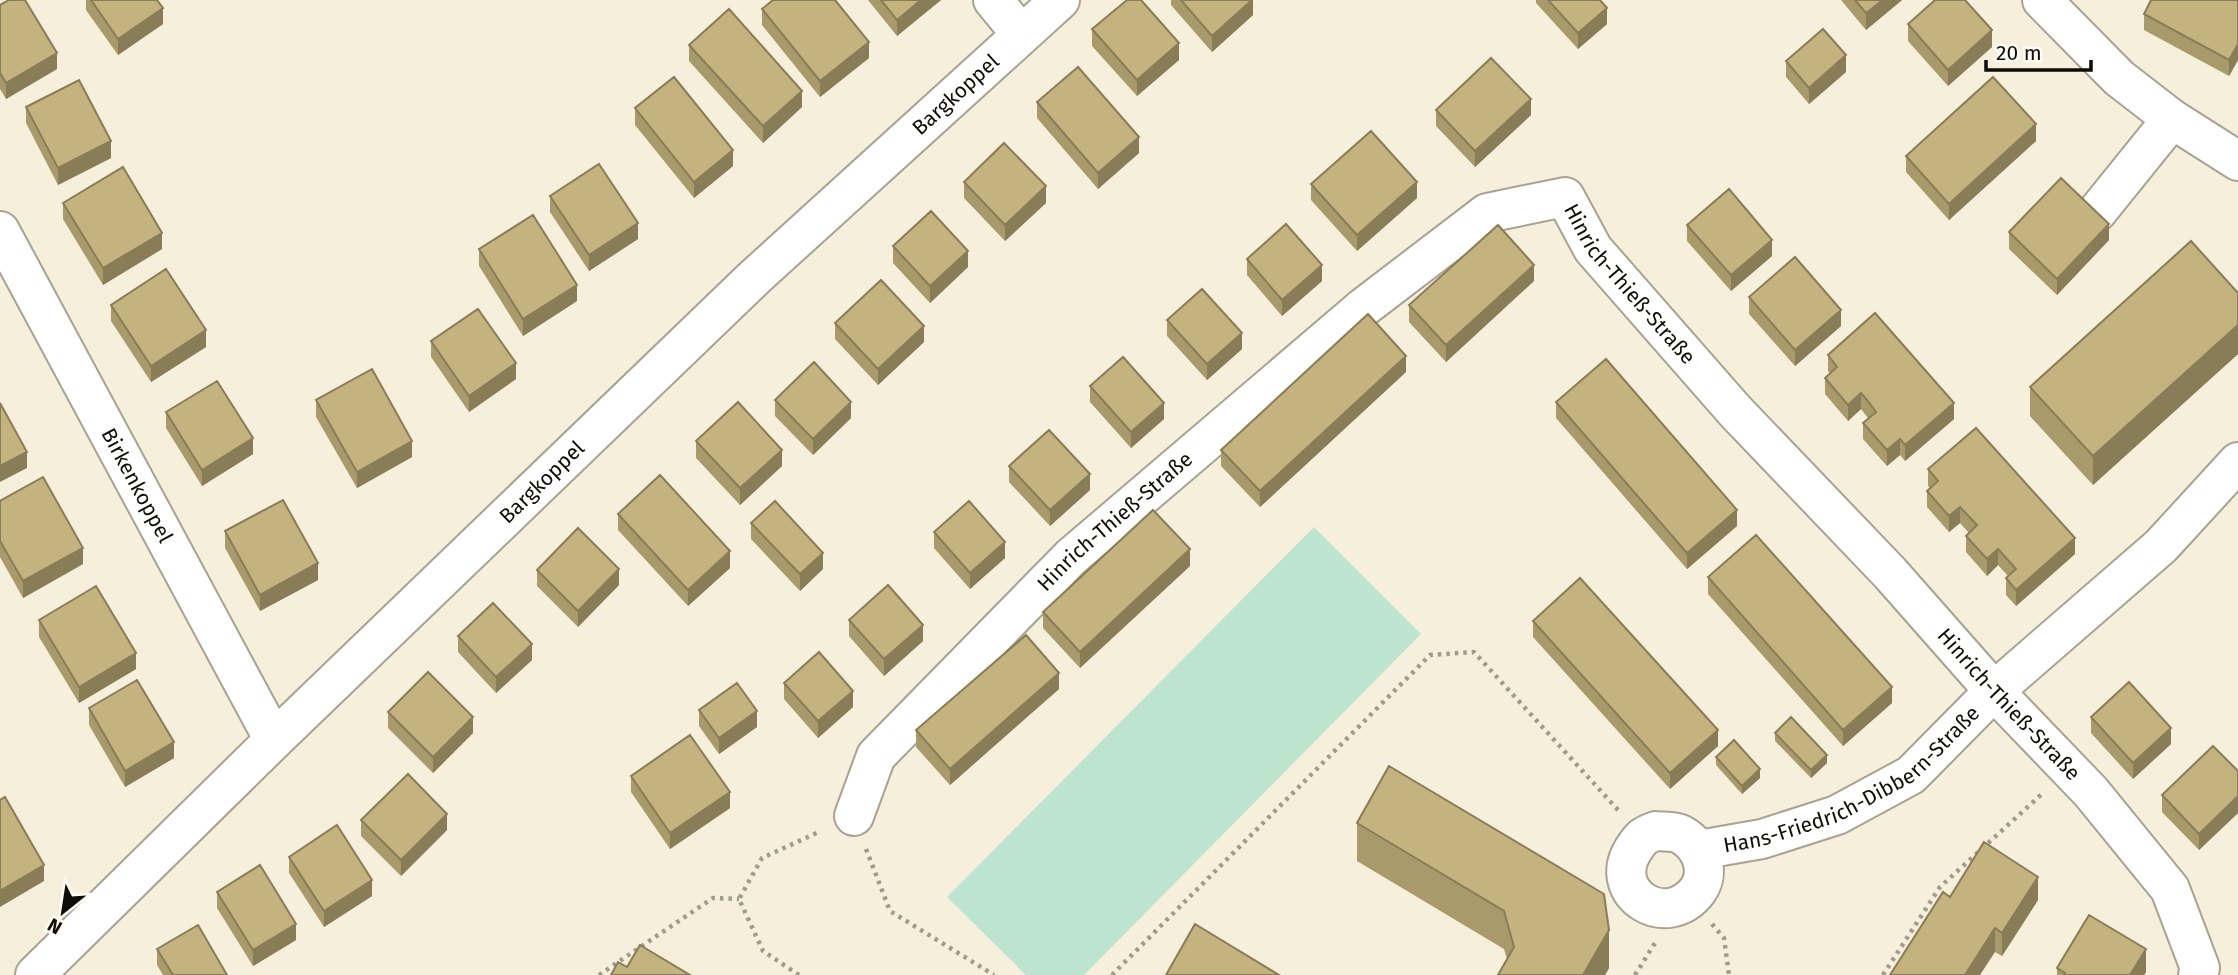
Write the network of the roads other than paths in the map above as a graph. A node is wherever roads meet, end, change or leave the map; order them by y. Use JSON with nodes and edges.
{"nodes":[{"id":1,"x":993,"y":0,"type":"edge"},
{"id":2,"x":1060,"y":0,"type":"edge"},
{"id":3,"x":2042,"y":0,"type":"edge"},
{"id":4,"x":1021,"y":34,"type":"junction"},
{"id":5,"x":2172,"y":120,"type":"junction"},
{"id":6,"x":2236,"y":154,"type":"edge"},
{"id":7,"x":2096,"y":212,"type":"edge"},
{"id":8,"x":0,"y":230,"type":"edge"},
{"id":9,"x":2238,"y":462,"type":"edge"},
{"id":10,"x":1994,"y":691,"type":"junction"},
{"id":11,"x":274,"y":740,"type":"junction"},
{"id":12,"x":854,"y":816,"type":"road end"},
{"id":13,"x":1699,"y":850,"type":"junction"},
{"id":14,"x":35,"y":975,"type":"edge"},
{"id":15,"x":2198,"y":975,"type":"edge"}],
"edges":[{"from":1,"to":4,"type":"street"},
{"from":2,"to":4,"type":"street","name":"Bargkoppel"},
{"from":3,"to":5,"type":"street"},
{"from":4,"to":11,"type":"street","name":"Bargkoppel"},
{"from":5,"to":6,"type":"street"},
{"from":5,"to":7,"type":"street"},
{"from":8,"to":11,"type":"street","name":"Birkenkoppel"},
{"from":9,"to":10,"type":"street","name":"Hans-Friedrich-Dibbern-Straße"},
{"from":10,"to":12,"type":"street","name":"Hinrich-Thieß-Straße"},
{"from":10,"to":13,"type":"street","name":"Hans-Friedrich-Dibbern-Straße"},
{"from":10,"to":15,"type":"street","name":"Hinrich-Thieß-Straße"},
{"from":11,"to":14,"type":"street","name":"Bargkoppel"},
{"from":13,"to":13,"type":"street","name":"Hans-Friedrich-Dibbern-Straße"}]}
